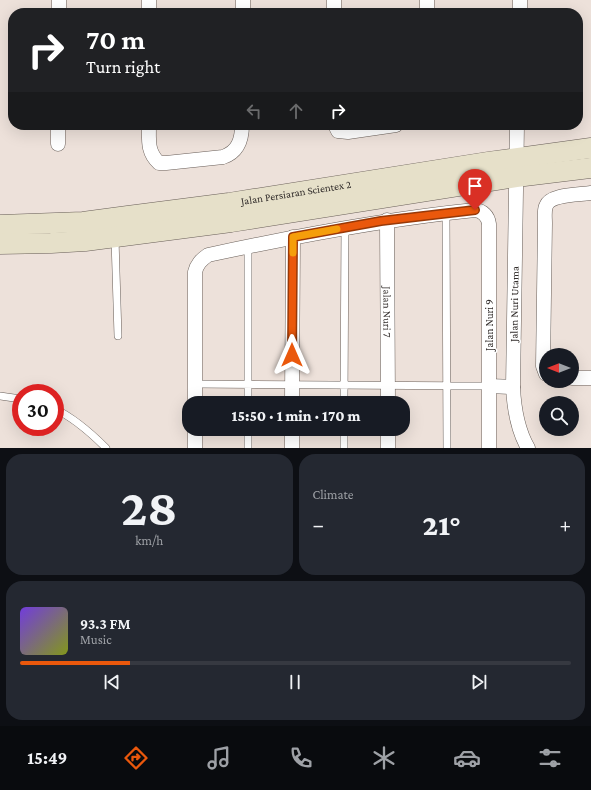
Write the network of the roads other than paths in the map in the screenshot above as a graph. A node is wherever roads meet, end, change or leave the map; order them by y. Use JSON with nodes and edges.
{"nodes":[{"id":1,"x":58,"y":130,"type":"edge"},
{"id":2,"x":149,"y":130,"type":"edge"},
{"id":3,"x":242,"y":130,"type":"edge"},
{"id":4,"x":342,"y":130,"type":"edge"},
{"id":5,"x":362,"y":130,"type":"edge"},
{"id":6,"x":518,"y":130,"type":"edge"},
{"id":7,"x":58,"y":144,"type":"dead end"},
{"id":8,"x":591,"y":148,"type":"edge"},
{"id":9,"x":516,"y":168,"type":"junction"},
{"id":10,"x":591,"y":168,"type":"edge"},
{"id":11,"x":591,"y":193,"type":"edge"},
{"id":12,"x":446,"y":213,"type":"junction"},
{"id":13,"x":387,"y":220,"type":"junction"},
{"id":14,"x":0,"y":226,"type":"edge"},
{"id":15,"x":345,"y":228,"type":"junction"},
{"id":16,"x":114,"y":237,"type":"junction"},
{"id":17,"x":293,"y":237,"type":"junction"},
{"id":18,"x":0,"y":244,"type":"edge"},
{"id":19,"x":248,"y":247,"type":"junction"},
{"id":20,"x":118,"y":336,"type":"dead end"},
{"id":21,"x":543,"y":348,"type":"edge"},
{"id":22,"x":579,"y":378,"type":"edge"},
{"id":23,"x":591,"y":378,"type":"edge"},
{"id":24,"x":195,"y":384,"type":"junction"},
{"id":25,"x":248,"y":385,"type":"junction"},
{"id":26,"x":292,"y":385,"type":"junction"},
{"id":27,"x":344,"y":385,"type":"junction"},
{"id":28,"x":388,"y":386,"type":"junction"},
{"id":29,"x":446,"y":386,"type":"junction"},
{"id":30,"x":489,"y":386,"type":"junction"},
{"id":31,"x":513,"y":387,"type":"junction"},
{"id":32,"x":0,"y":396,"type":"edge"},
{"id":33,"x":195,"y":396,"type":"edge"},
{"id":34,"x":248,"y":396,"type":"edge"},
{"id":35,"x":292,"y":396,"type":"edge"},
{"id":36,"x":344,"y":396,"type":"edge"},
{"id":37,"x":388,"y":396,"type":"edge"},
{"id":38,"x":12,"y":398,"type":"edge"},
{"id":39,"x":64,"y":414,"type":"edge"},
{"id":40,"x":195,"y":436,"type":"edge"},
{"id":41,"x":248,"y":436,"type":"edge"},
{"id":42,"x":292,"y":436,"type":"edge"},
{"id":43,"x":344,"y":436,"type":"edge"},
{"id":44,"x":388,"y":436,"type":"edge"},
{"id":45,"x":106,"y":448,"type":"edge"},
{"id":46,"x":195,"y":448,"type":"edge"},
{"id":47,"x":248,"y":448,"type":"edge"},
{"id":48,"x":292,"y":448,"type":"edge"},
{"id":49,"x":344,"y":448,"type":"edge"},
{"id":50,"x":388,"y":448,"type":"edge"},
{"id":51,"x":447,"y":448,"type":"edge"},
{"id":52,"x":488,"y":448,"type":"edge"},
{"id":53,"x":528,"y":448,"type":"edge"}],
"edges":[{"from":1,"to":7,"type":"street"},
{"from":2,"to":3,"type":"street"},
{"from":4,"to":5,"type":"street"},
{"from":6,"to":9,"type":"street","name":"Jalan Nuri Utama"},
{"from":8,"to":9,"type":"street","name":"Jalan Persiaran Scientex 2"},
{"from":9,"to":10,"type":"street","name":"Jalan Persiaran Scientex 2"},
{"from":9,"to":14,"type":"street","name":"Jalan Persiaran Scientex 2"},
{"from":9,"to":16,"type":"street","name":"Jalan Persiaran Scientex 2"},
{"from":9,"to":31,"type":"street","name":"Jalan Nuri Utama"},
{"from":11,"to":21,"type":"street"},
{"from":12,"to":13,"type":"street"},
{"from":12,"to":29,"type":"lane"},
{"from":12,"to":30,"type":"street","name":"Jalan Nuri 9"},
{"from":13,"to":15,"type":"street"},
{"from":13,"to":28,"type":"street","name":"Jalan Nuri 7"},
{"from":15,"to":17,"type":"street"},
{"from":15,"to":27,"type":"lane"},
{"from":16,"to":18,"type":"street","name":"Jalan Persiaran Scientex 2"},
{"from":16,"to":20,"type":"lane"},
{"from":17,"to":19,"type":"street"},
{"from":17,"to":26,"type":"street"},
{"from":19,"to":24,"type":"street"},
{"from":19,"to":25,"type":"lane"},
{"from":22,"to":23,"type":"street"},
{"from":24,"to":25,"type":"lane"},
{"from":24,"to":33,"type":"street"},
{"from":25,"to":26,"type":"lane"},
{"from":25,"to":34,"type":"lane"},
{"from":26,"to":27,"type":"lane"},
{"from":26,"to":35,"type":"street"},
{"from":27,"to":28,"type":"lane"},
{"from":27,"to":36,"type":"lane"},
{"from":28,"to":29,"type":"lane"},
{"from":28,"to":37,"type":"street","name":"Jalan Nuri 7"},
{"from":29,"to":30,"type":"lane"},
{"from":29,"to":51,"type":"lane"},
{"from":30,"to":31,"type":"street"},
{"from":30,"to":52,"type":"street","name":"Jalan Nuri 9"},
{"from":31,"to":53,"type":"street","name":"Jalan Nuri Utama"},
{"from":32,"to":38,"type":"lane"},
{"from":39,"to":45,"type":"lane"},
{"from":40,"to":46,"type":"street"},
{"from":41,"to":47,"type":"lane"},
{"from":42,"to":48,"type":"street"},
{"from":43,"to":49,"type":"lane"},
{"from":44,"to":50,"type":"street"}]}
